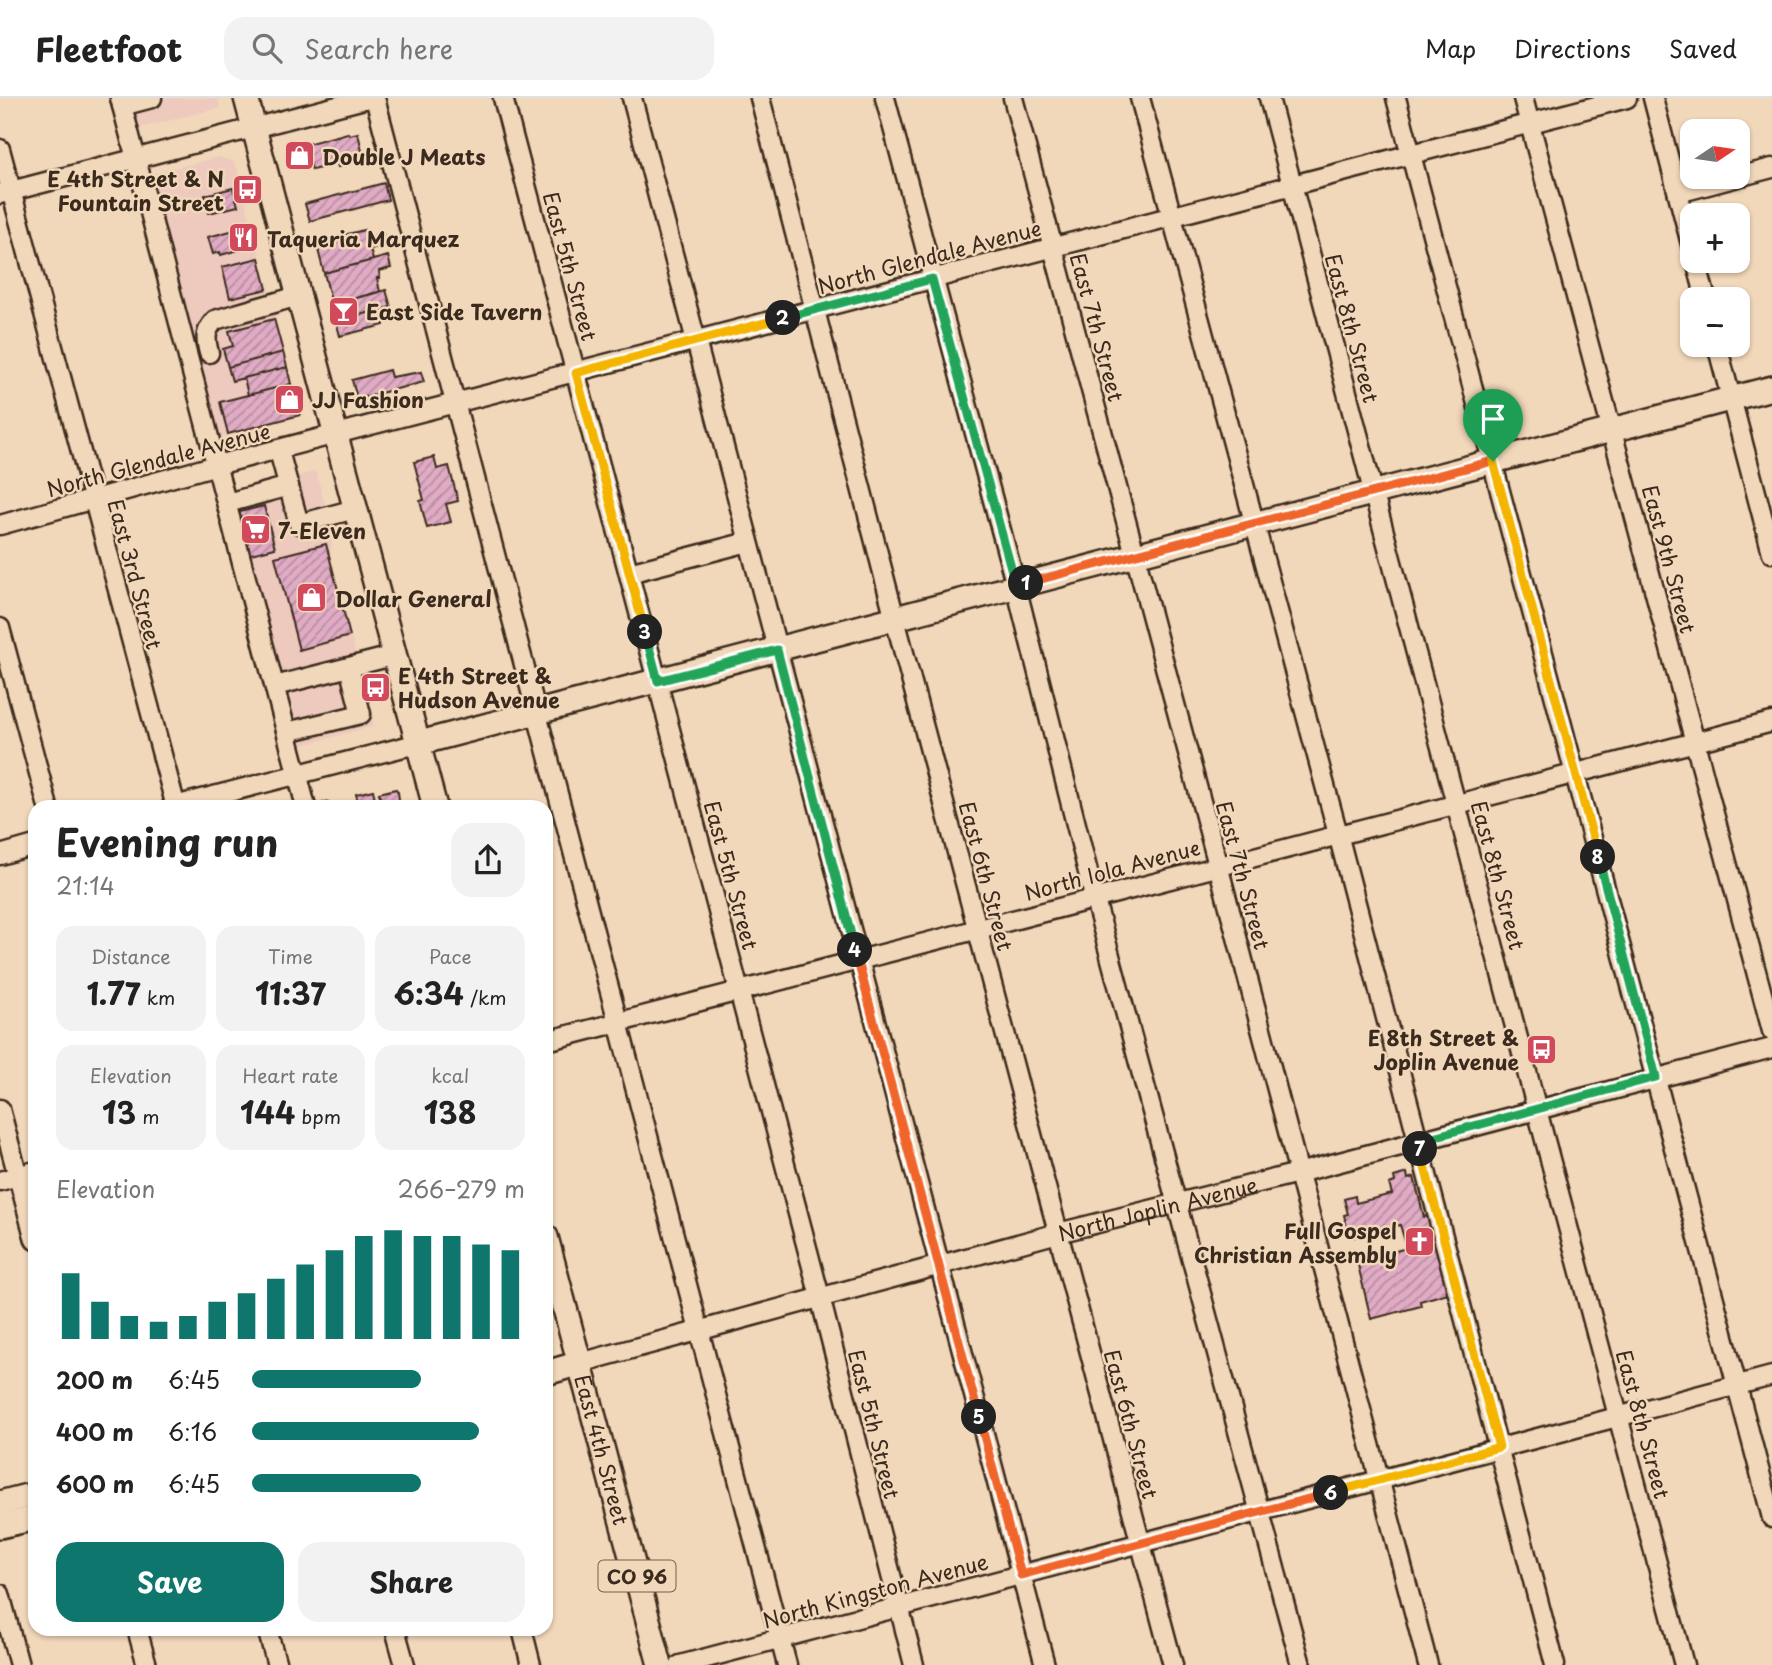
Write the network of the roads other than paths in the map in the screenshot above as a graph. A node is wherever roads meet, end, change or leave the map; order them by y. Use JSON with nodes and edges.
{"nodes":[{"id":1,"x":152,"y":98,"type":"edge"},
{"id":2,"x":246,"y":98,"type":"edge"},
{"id":3,"x":368,"y":98,"type":"edge"},
{"id":4,"x":375,"y":98,"type":"edge"},
{"id":5,"x":503,"y":98,"type":"edge"},
{"id":6,"x":632,"y":98,"type":"edge"},
{"id":7,"x":760,"y":98,"type":"edge"},
{"id":8,"x":885,"y":98,"type":"edge"},
{"id":9,"x":1013,"y":98,"type":"edge"},
{"id":10,"x":1140,"y":98,"type":"edge"},
{"id":11,"x":1269,"y":98,"type":"edge"},
{"id":12,"x":1395,"y":98,"type":"edge"},
{"id":13,"x":1524,"y":98,"type":"edge"},
{"id":14,"x":1628,"y":98,"type":"edge"},
{"id":15,"x":1653,"y":98,"type":"edge"},
{"id":16,"x":121,"y":102,"type":"edge"},
{"id":17,"x":1530,"y":123,"type":"junction"},
{"id":18,"x":253,"y":127,"type":"junction"},
{"id":19,"x":0,"y":149,"type":"edge"},
{"id":20,"x":1410,"y":153,"type":"junction"},
{"id":21,"x":135,"y":159,"type":"junction"},
{"id":22,"x":1772,"y":168,"type":"edge"},
{"id":23,"x":1292,"y":185,"type":"junction"},
{"id":24,"x":6,"y":193,"type":"edge"},
{"id":25,"x":1678,"y":193,"type":"junction"},
{"id":26,"x":1681,"y":203,"type":"edge"},
{"id":27,"x":1171,"y":215,"type":"junction"},
{"id":28,"x":1052,"y":247,"type":"junction"},
{"id":29,"x":932,"y":279,"type":"junction"},
{"id":30,"x":298,"y":296,"type":"junction"},
{"id":31,"x":816,"y":310,"type":"junction"},
{"id":32,"x":696,"y":342,"type":"junction"},
{"id":33,"x":209,"y":353,"type":"dead end"},
{"id":34,"x":1720,"y":357,"type":"edge"},
{"id":35,"x":576,"y":373,"type":"junction"},
{"id":36,"x":1772,"y":388,"type":"edge"},
{"id":37,"x":1731,"y":398,"type":"junction"},
{"id":38,"x":456,"y":404,"type":"junction"},
{"id":39,"x":1611,"y":430,"type":"junction"},
{"id":40,"x":335,"y":435,"type":"junction"},
{"id":41,"x":279,"y":451,"type":"junction"},
{"id":42,"x":1493,"y":461,"type":"junction"},
{"id":43,"x":217,"y":465,"type":"junction"},
{"id":44,"x":289,"y":486,"type":"junction"},
{"id":45,"x":1373,"y":493,"type":"junction"},
{"id":46,"x":93,"y":499,"type":"junction"},
{"id":47,"x":227,"y":503,"type":"junction"},
{"id":48,"x":355,"y":509,"type":"junction"},
{"id":49,"x":1256,"y":524,"type":"junction"},
{"id":50,"x":0,"y":525,"type":"edge"},
{"id":51,"x":748,"y":542,"type":"junction"},
{"id":52,"x":1772,"y":553,"type":"edge"},
{"id":53,"x":1135,"y":554,"type":"junction"},
{"id":54,"x":629,"y":573,"type":"junction"},
{"id":55,"x":1016,"y":586,"type":"junction"},
{"id":56,"x":895,"y":619,"type":"junction"},
{"id":57,"x":0,"y":628,"type":"edge"},
{"id":58,"x":777,"y":650,"type":"junction"},
{"id":59,"x":396,"y":655,"type":"junction"},
{"id":60,"x":349,"y":667,"type":"junction"},
{"id":61,"x":658,"y":681,"type":"junction"},
{"id":62,"x":275,"y":686,"type":"junction"},
{"id":63,"x":536,"y":713,"type":"junction"},
{"id":64,"x":1772,"y":722,"type":"edge"},
{"id":65,"x":287,"y":732,"type":"junction"},
{"id":66,"x":1696,"y":741,"type":"junction"},
{"id":67,"x":423,"y":742,"type":"junction"},
{"id":68,"x":1575,"y":772,"type":"junction"},
{"id":69,"x":298,"y":775,"type":"junction"},
{"id":70,"x":46,"y":800,"type":"edge"},
{"id":71,"x":172,"y":800,"type":"edge"},
{"id":72,"x":198,"y":800,"type":"edge"},
{"id":73,"x":304,"y":800,"type":"edge"},
{"id":74,"x":434,"y":800,"type":"edge"},
{"id":75,"x":1456,"y":802,"type":"junction"},
{"id":76,"x":1338,"y":834,"type":"junction"},
{"id":77,"x":28,"y":847,"type":"edge"},
{"id":78,"x":0,"y":855,"type":"edge"},
{"id":79,"x":1218,"y":865,"type":"junction"},
{"id":80,"x":1095,"y":900,"type":"junction"},
{"id":81,"x":977,"y":928,"type":"junction"},
{"id":82,"x":858,"y":959,"type":"junction"},
{"id":83,"x":739,"y":991,"type":"junction"},
{"id":84,"x":617,"y":1023,"type":"junction"},
{"id":85,"x":1772,"y":1031,"type":"edge"},
{"id":86,"x":553,"y":1039,"type":"edge"},
{"id":87,"x":1772,"y":1048,"type":"edge"},
{"id":88,"x":1656,"y":1077,"type":"junction"},
{"id":89,"x":0,"y":1109,"type":"edge"},
{"id":90,"x":1538,"y":1109,"type":"junction"},
{"id":91,"x":1418,"y":1141,"type":"junction"},
{"id":92,"x":1298,"y":1172,"type":"junction"},
{"id":93,"x":27,"y":1174,"type":"edge"},
{"id":94,"x":0,"y":1181,"type":"edge"},
{"id":95,"x":1178,"y":1202,"type":"junction"},
{"id":96,"x":1058,"y":1233,"type":"junction"},
{"id":97,"x":553,"y":1263,"type":"edge"},
{"id":98,"x":939,"y":1265,"type":"junction"},
{"id":99,"x":820,"y":1297,"type":"junction"},
{"id":100,"x":699,"y":1332,"type":"junction"},
{"id":101,"x":580,"y":1363,"type":"junction"},
{"id":102,"x":553,"y":1371,"type":"edge"},
{"id":103,"x":1772,"y":1376,"type":"edge"},
{"id":104,"x":1737,"y":1385,"type":"junction"},
{"id":105,"x":1619,"y":1416,"type":"junction"},
{"id":106,"x":1499,"y":1447,"type":"junction"},
{"id":107,"x":1379,"y":1480,"type":"junction"},
{"id":108,"x":28,"y":1496,"type":"edge"},
{"id":109,"x":0,"y":1503,"type":"edge"},
{"id":110,"x":1259,"y":1512,"type":"junction"},
{"id":111,"x":1772,"y":1518,"type":"edge"},
{"id":112,"x":28,"y":1520,"type":"edge"},
{"id":113,"x":0,"y":1526,"type":"edge"},
{"id":114,"x":1141,"y":1543,"type":"junction"},
{"id":115,"x":1021,"y":1575,"type":"junction"},
{"id":116,"x":0,"y":1594,"type":"edge"},
{"id":117,"x":898,"y":1607,"type":"junction"},
{"id":118,"x":139,"y":1636,"type":"edge"},
{"id":119,"x":269,"y":1636,"type":"edge"},
{"id":120,"x":397,"y":1636,"type":"edge"},
{"id":121,"x":524,"y":1636,"type":"edge"},
{"id":122,"x":780,"y":1638,"type":"junction"},
{"id":123,"x":19,"y":1665,"type":"edge"},
{"id":124,"x":147,"y":1665,"type":"edge"},
{"id":125,"x":277,"y":1665,"type":"edge"},
{"id":126,"x":405,"y":1665,"type":"edge"},
{"id":127,"x":531,"y":1665,"type":"edge"},
{"id":128,"x":660,"y":1665,"type":"edge"},
{"id":129,"x":680,"y":1665,"type":"edge"},
{"id":130,"x":787,"y":1665,"type":"edge"},
{"id":131,"x":914,"y":1665,"type":"edge"},
{"id":132,"x":1045,"y":1665,"type":"edge"},
{"id":133,"x":1173,"y":1665,"type":"edge"},
{"id":134,"x":1301,"y":1665,"type":"edge"},
{"id":135,"x":1428,"y":1665,"type":"edge"},
{"id":136,"x":1555,"y":1665,"type":"edge"},
{"id":137,"x":1684,"y":1665,"type":"edge"}],
"edges":[{"from":1,"to":16,"type":"street"},
{"from":2,"to":18,"type":"main road"},
{"from":3,"to":18,"type":"street"},
{"from":4,"to":38,"type":"street"},
{"from":5,"to":35,"type":"street","name":"East 5th Street"},
{"from":6,"to":32,"type":"street"},
{"from":7,"to":31,"type":"street","name":"East 6th Street"},
{"from":8,"to":29,"type":"street"},
{"from":9,"to":28,"type":"street","name":"East 7th Street"},
{"from":10,"to":27,"type":"street"},
{"from":11,"to":23,"type":"street","name":"East 8th Street"},
{"from":12,"to":20,"type":"street"},
{"from":13,"to":17,"type":"street","name":"East 9th Street"},
{"from":14,"to":17,"type":"street","name":"North Glendale Avenue"},
{"from":15,"to":25,"type":"street"},
{"from":16,"to":21,"type":"street"},
{"from":17,"to":20,"type":"street","name":"North Glendale Avenue"},
{"from":17,"to":39,"type":"street","name":"East 9th Street"},
{"from":18,"to":21,"type":"street"},
{"from":18,"to":30,"type":"main road"},
{"from":19,"to":24,"type":"street","name":"East 3rd Street"},
{"from":20,"to":23,"type":"street","name":"North Glendale Avenue"},
{"from":20,"to":42,"type":"street"},
{"from":21,"to":24,"type":"street"},
{"from":21,"to":43,"type":"street"},
{"from":22,"to":25,"type":"street"},
{"from":23,"to":27,"type":"street","name":"North Glendale Avenue"},
{"from":23,"to":45,"type":"street","name":"East 8th Street"},
{"from":24,"to":46,"type":"street","name":"East 3rd Street"},
{"from":25,"to":26,"type":"street"},
{"from":27,"to":28,"type":"street","name":"North Glendale Avenue"},
{"from":27,"to":49,"type":"street"},
{"from":28,"to":29,"type":"street","name":"North Glendale Avenue"},
{"from":28,"to":53,"type":"street","name":"East 7th Street"},
{"from":29,"to":31,"type":"street","name":"North Glendale Avenue"},
{"from":29,"to":55,"type":"street"},
{"from":30,"to":33,"type":"street"},
{"from":30,"to":40,"type":"main road"},
{"from":31,"to":32,"type":"street","name":"North Glendale Avenue"},
{"from":31,"to":56,"type":"street","name":"East 6th Street"},
{"from":32,"to":35,"type":"street","name":"North Glendale Avenue"},
{"from":32,"to":51,"type":"street"},
{"from":34,"to":37,"type":"street"},
{"from":35,"to":38,"type":"street","name":"North Glendale Avenue"},
{"from":35,"to":54,"type":"street","name":"East 5th Street"},
{"from":36,"to":37,"type":"main road"},
{"from":37,"to":39,"type":"main road"},
{"from":37,"to":52,"type":"street"},
{"from":38,"to":40,"type":"street","name":"North Glendale Avenue"},
{"from":38,"to":63,"type":"street"},
{"from":39,"to":42,"type":"main road"},
{"from":39,"to":66,"type":"street","name":"East 9th Street"},
{"from":40,"to":41,"type":"street","name":"North Glendale Avenue"},
{"from":40,"to":48,"type":"main road"},
{"from":41,"to":43,"type":"street","name":"North Glendale Avenue"},
{"from":41,"to":44,"type":"street"},
{"from":42,"to":45,"type":"main road"},
{"from":42,"to":68,"type":"street"},
{"from":43,"to":46,"type":"street","name":"North Glendale Avenue"},
{"from":43,"to":47,"type":"street"},
{"from":44,"to":47,"type":"street"},
{"from":44,"to":48,"type":"street"},
{"from":45,"to":49,"type":"main road"},
{"from":45,"to":75,"type":"street","name":"East 8th Street"},
{"from":46,"to":50,"type":"street","name":"North Glendale Avenue"},
{"from":46,"to":71,"type":"street","name":"East 3rd Street"},
{"from":47,"to":62,"type":"street"},
{"from":48,"to":59,"type":"main road"},
{"from":49,"to":53,"type":"main road"},
{"from":49,"to":76,"type":"street"},
{"from":51,"to":54,"type":"street"},
{"from":51,"to":58,"type":"street"},
{"from":53,"to":55,"type":"main road"},
{"from":53,"to":79,"type":"street","name":"East 7th Street"},
{"from":54,"to":61,"type":"street","name":"East 5th Street"},
{"from":55,"to":56,"type":"main road"},
{"from":55,"to":80,"type":"street"},
{"from":56,"to":58,"type":"main road"},
{"from":56,"to":81,"type":"street","name":"East 6th Street"},
{"from":57,"to":70,"type":"street"},
{"from":58,"to":61,"type":"main road"},
{"from":58,"to":82,"type":"street"},
{"from":59,"to":60,"type":"street"},
{"from":59,"to":67,"type":"main road"},
{"from":60,"to":62,"type":"street"},
{"from":60,"to":65,"type":"street"},
{"from":61,"to":63,"type":"main road"},
{"from":61,"to":83,"type":"street","name":"East 5th Street"},
{"from":62,"to":65,"type":"street"},
{"from":63,"to":67,"type":"main road"},
{"from":63,"to":84,"type":"street"},
{"from":64,"to":66,"type":"street","name":"North Iola Avenue"},
{"from":65,"to":69,"type":"street"},
{"from":66,"to":68,"type":"street","name":"North Iola Avenue"},
{"from":66,"to":85,"type":"street","name":"East 9th Street"},
{"from":67,"to":69,"type":"street"},
{"from":67,"to":74,"type":"main road"},
{"from":68,"to":75,"type":"street","name":"North Iola Avenue"},
{"from":68,"to":88,"type":"street"},
{"from":69,"to":72,"type":"street"},
{"from":69,"to":73,"type":"street"},
{"from":75,"to":76,"type":"street","name":"North Iola Avenue"},
{"from":75,"to":90,"type":"street","name":"East 8th Street"},
{"from":76,"to":79,"type":"street","name":"North Iola Avenue"},
{"from":76,"to":91,"type":"street"},
{"from":77,"to":78,"type":"street"},
{"from":79,"to":80,"type":"street","name":"North Iola Avenue"},
{"from":79,"to":92,"type":"street","name":"East 7th Street"},
{"from":80,"to":81,"type":"street","name":"North Iola Avenue"},
{"from":80,"to":95,"type":"street"},
{"from":81,"to":82,"type":"street","name":"North Iola Avenue"},
{"from":81,"to":96,"type":"street","name":"East 6th Street"},
{"from":82,"to":83,"type":"street","name":"North Iola Avenue"},
{"from":82,"to":98,"type":"street"},
{"from":83,"to":84,"type":"street","name":"North Iola Avenue"},
{"from":83,"to":99,"type":"street","name":"East 5th Street"},
{"from":84,"to":86,"type":"street","name":"North Iola Avenue"},
{"from":84,"to":100,"type":"street"},
{"from":87,"to":88,"type":"street","name":"North Joplin Avenue"},
{"from":88,"to":90,"type":"street","name":"North Joplin Avenue"},
{"from":88,"to":104,"type":"street"},
{"from":89,"to":93,"type":"street"},
{"from":90,"to":91,"type":"street","name":"North Joplin Avenue"},
{"from":90,"to":105,"type":"street","name":"East 8th Street"},
{"from":91,"to":92,"type":"street","name":"North Joplin Avenue"},
{"from":91,"to":106,"type":"street"},
{"from":92,"to":95,"type":"street","name":"North Joplin Avenue"},
{"from":92,"to":107,"type":"street","name":"East 7th Street"},
{"from":93,"to":94,"type":"street"},
{"from":95,"to":96,"type":"street","name":"North Joplin Avenue"},
{"from":95,"to":110,"type":"street"},
{"from":96,"to":98,"type":"street","name":"North Joplin Avenue"},
{"from":96,"to":114,"type":"street","name":"East 6th Street"},
{"from":97,"to":101,"type":"main road","name":"East 4th Street","number":"CO 96"},
{"from":98,"to":99,"type":"street","name":"North Joplin Avenue"},
{"from":98,"to":115,"type":"street"},
{"from":99,"to":100,"type":"street","name":"North Joplin Avenue"},
{"from":99,"to":117,"type":"street","name":"East 5th Street"},
{"from":100,"to":101,"type":"street","name":"North Joplin Avenue"},
{"from":100,"to":122,"type":"street"},
{"from":101,"to":102,"type":"main road","name":"North Joplin Avenue"},
{"from":101,"to":128,"type":"main road","name":"East 4th Street","number":"CO 96"},
{"from":103,"to":104,"type":"street","name":"North Kingston Avenue"},
{"from":104,"to":105,"type":"street","name":"North Kingston Avenue"},
{"from":104,"to":111,"type":"street"},
{"from":105,"to":106,"type":"street","name":"North Kingston Avenue"},
{"from":105,"to":137,"type":"street","name":"East 8th Street"},
{"from":106,"to":107,"type":"street","name":"North Kingston Avenue"},
{"from":106,"to":136,"type":"street"},
{"from":107,"to":110,"type":"street","name":"North Kingston Avenue"},
{"from":107,"to":135,"type":"street","name":"East 7th Street"},
{"from":108,"to":109,"type":"main road"},
{"from":110,"to":114,"type":"street","name":"North Kingston Avenue"},
{"from":110,"to":134,"type":"street"},
{"from":112,"to":113,"type":"main road"},
{"from":114,"to":115,"type":"street","name":"North Kingston Avenue"},
{"from":114,"to":133,"type":"street","name":"East 6th Street"},
{"from":115,"to":117,"type":"street","name":"North Kingston Avenue"},
{"from":115,"to":132,"type":"street"},
{"from":116,"to":123,"type":"street"},
{"from":117,"to":122,"type":"street","name":"North Kingston Avenue"},
{"from":117,"to":131,"type":"street","name":"East 5th Street"},
{"from":118,"to":124,"type":"street"},
{"from":119,"to":125,"type":"street"},
{"from":120,"to":126,"type":"street"},
{"from":121,"to":127,"type":"street"},
{"from":122,"to":129,"type":"street","name":"North Kingston Avenue"},
{"from":122,"to":130,"type":"street"}]}
